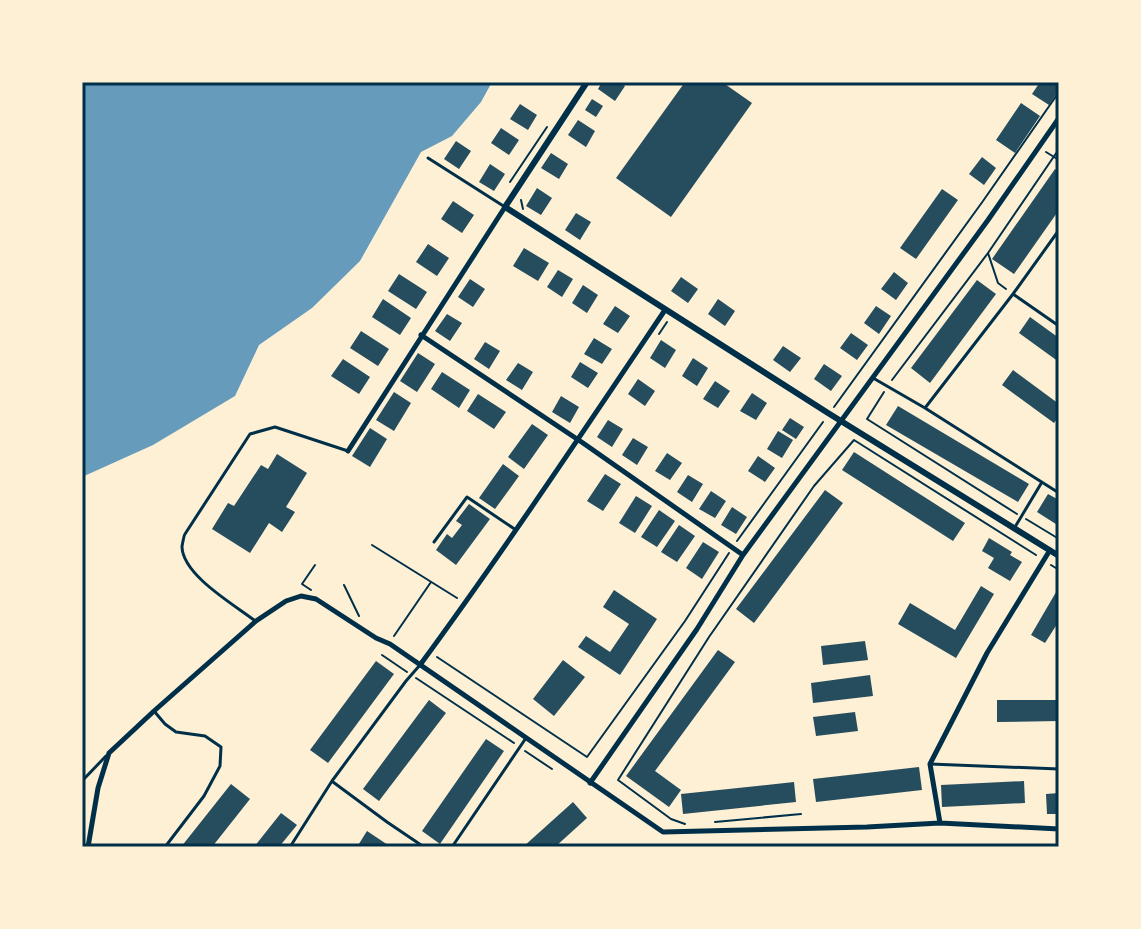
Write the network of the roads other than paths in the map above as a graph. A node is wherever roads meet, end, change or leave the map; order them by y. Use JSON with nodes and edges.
{"nodes":[{"id":1,"x":587,"y":82,"type":"edge"},
{"id":2,"x":1059,"y":118,"type":"edge"},
{"id":3,"x":428,"y":158,"type":"dead end"},
{"id":4,"x":505,"y":207,"type":"junction"},
{"id":5,"x":1059,"y":230,"type":"edge"},
{"id":6,"x":1013,"y":294,"type":"junction"},
{"id":7,"x":665,"y":310,"type":"junction"},
{"id":8,"x":1059,"y":326,"type":"edge"},
{"id":9,"x":421,"y":335,"type":"junction"},
{"id":10,"x":873,"y":378,"type":"junction"},
{"id":11,"x":925,"y":408,"type":"junction"},
{"id":12,"x":842,"y":421,"type":"junction"},
{"id":13,"x":578,"y":440,"type":"junction"},
{"id":14,"x":348,"y":451,"type":"joint"},
{"id":15,"x":1042,"y":482,"type":"junction"},
{"id":16,"x":1059,"y":493,"type":"edge"},
{"id":17,"x":1015,"y":528,"type":"junction"},
{"id":18,"x":516,"y":530,"type":"junction"},
{"id":19,"x":434,"y":542,"type":"dead end"},
{"id":20,"x":1050,"y":550,"type":"junction"},
{"id":21,"x":743,"y":555,"type":"junction"},
{"id":22,"x":1059,"y":556,"type":"edge"},
{"id":23,"x":256,"y":621,"type":"junction"},
{"id":24,"x":420,"y":665,"type":"junction"},
{"id":25,"x":154,"y":711,"type":"junction"},
{"id":26,"x":526,"y":738,"type":"junction"},
{"id":27,"x":109,"y":753,"type":"junction"},
{"id":28,"x":930,"y":764,"type":"junction"},
{"id":29,"x":1059,"y":769,"type":"edge"},
{"id":30,"x":82,"y":781,"type":"edge"},
{"id":31,"x":332,"y":781,"type":"junction"},
{"id":32,"x":590,"y":783,"type":"junction"},
{"id":33,"x":940,"y":823,"type":"junction"},
{"id":34,"x":1059,"y":829,"type":"edge"},
{"id":35,"x":88,"y":847,"type":"edge"},
{"id":36,"x":165,"y":847,"type":"edge"},
{"id":37,"x":290,"y":847,"type":"edge"},
{"id":38,"x":424,"y":847,"type":"edge"},
{"id":39,"x":452,"y":847,"type":"edge"}],
"edges":[{"from":1,"to":4,"type":"street"},
{"from":2,"to":10,"type":"street"},
{"from":3,"to":4,"type":"lane"},
{"from":4,"to":7,"type":"street"},
{"from":4,"to":9,"type":"street"},
{"from":5,"to":6,"type":"lane"},
{"from":6,"to":8,"type":"lane"},
{"from":6,"to":11,"type":"lane"},
{"from":7,"to":12,"type":"street"},
{"from":7,"to":13,"type":"street"},
{"from":9,"to":13,"type":"street"},
{"from":9,"to":14,"type":"street"},
{"from":10,"to":11,"type":"lane"},
{"from":10,"to":12,"type":"street"},
{"from":11,"to":15,"type":"lane"},
{"from":12,"to":17,"type":"street"},
{"from":12,"to":21,"type":"street"},
{"from":13,"to":18,"type":"street"},
{"from":13,"to":21,"type":"street"},
{"from":14,"to":23,"type":"lane"},
{"from":15,"to":16,"type":"lane"},
{"from":15,"to":17,"type":"lane"},
{"from":17,"to":20,"type":"street"},
{"from":18,"to":19,"type":"lane"},
{"from":18,"to":24,"type":"street"},
{"from":20,"to":22,"type":"street"},
{"from":20,"to":28,"type":"street"},
{"from":21,"to":32,"type":"street"},
{"from":23,"to":24,"type":"street"},
{"from":23,"to":25,"type":"street"},
{"from":24,"to":26,"type":"street"},
{"from":24,"to":31,"type":"lane"},
{"from":25,"to":27,"type":"street"},
{"from":25,"to":36,"type":"lane"},
{"from":26,"to":32,"type":"street"},
{"from":26,"to":39,"type":"lane"},
{"from":27,"to":30,"type":"lane"},
{"from":27,"to":35,"type":"street"},
{"from":28,"to":29,"type":"lane"},
{"from":28,"to":33,"type":"street"},
{"from":31,"to":37,"type":"lane"},
{"from":31,"to":38,"type":"lane"},
{"from":32,"to":33,"type":"street"},
{"from":33,"to":34,"type":"street"}]}
